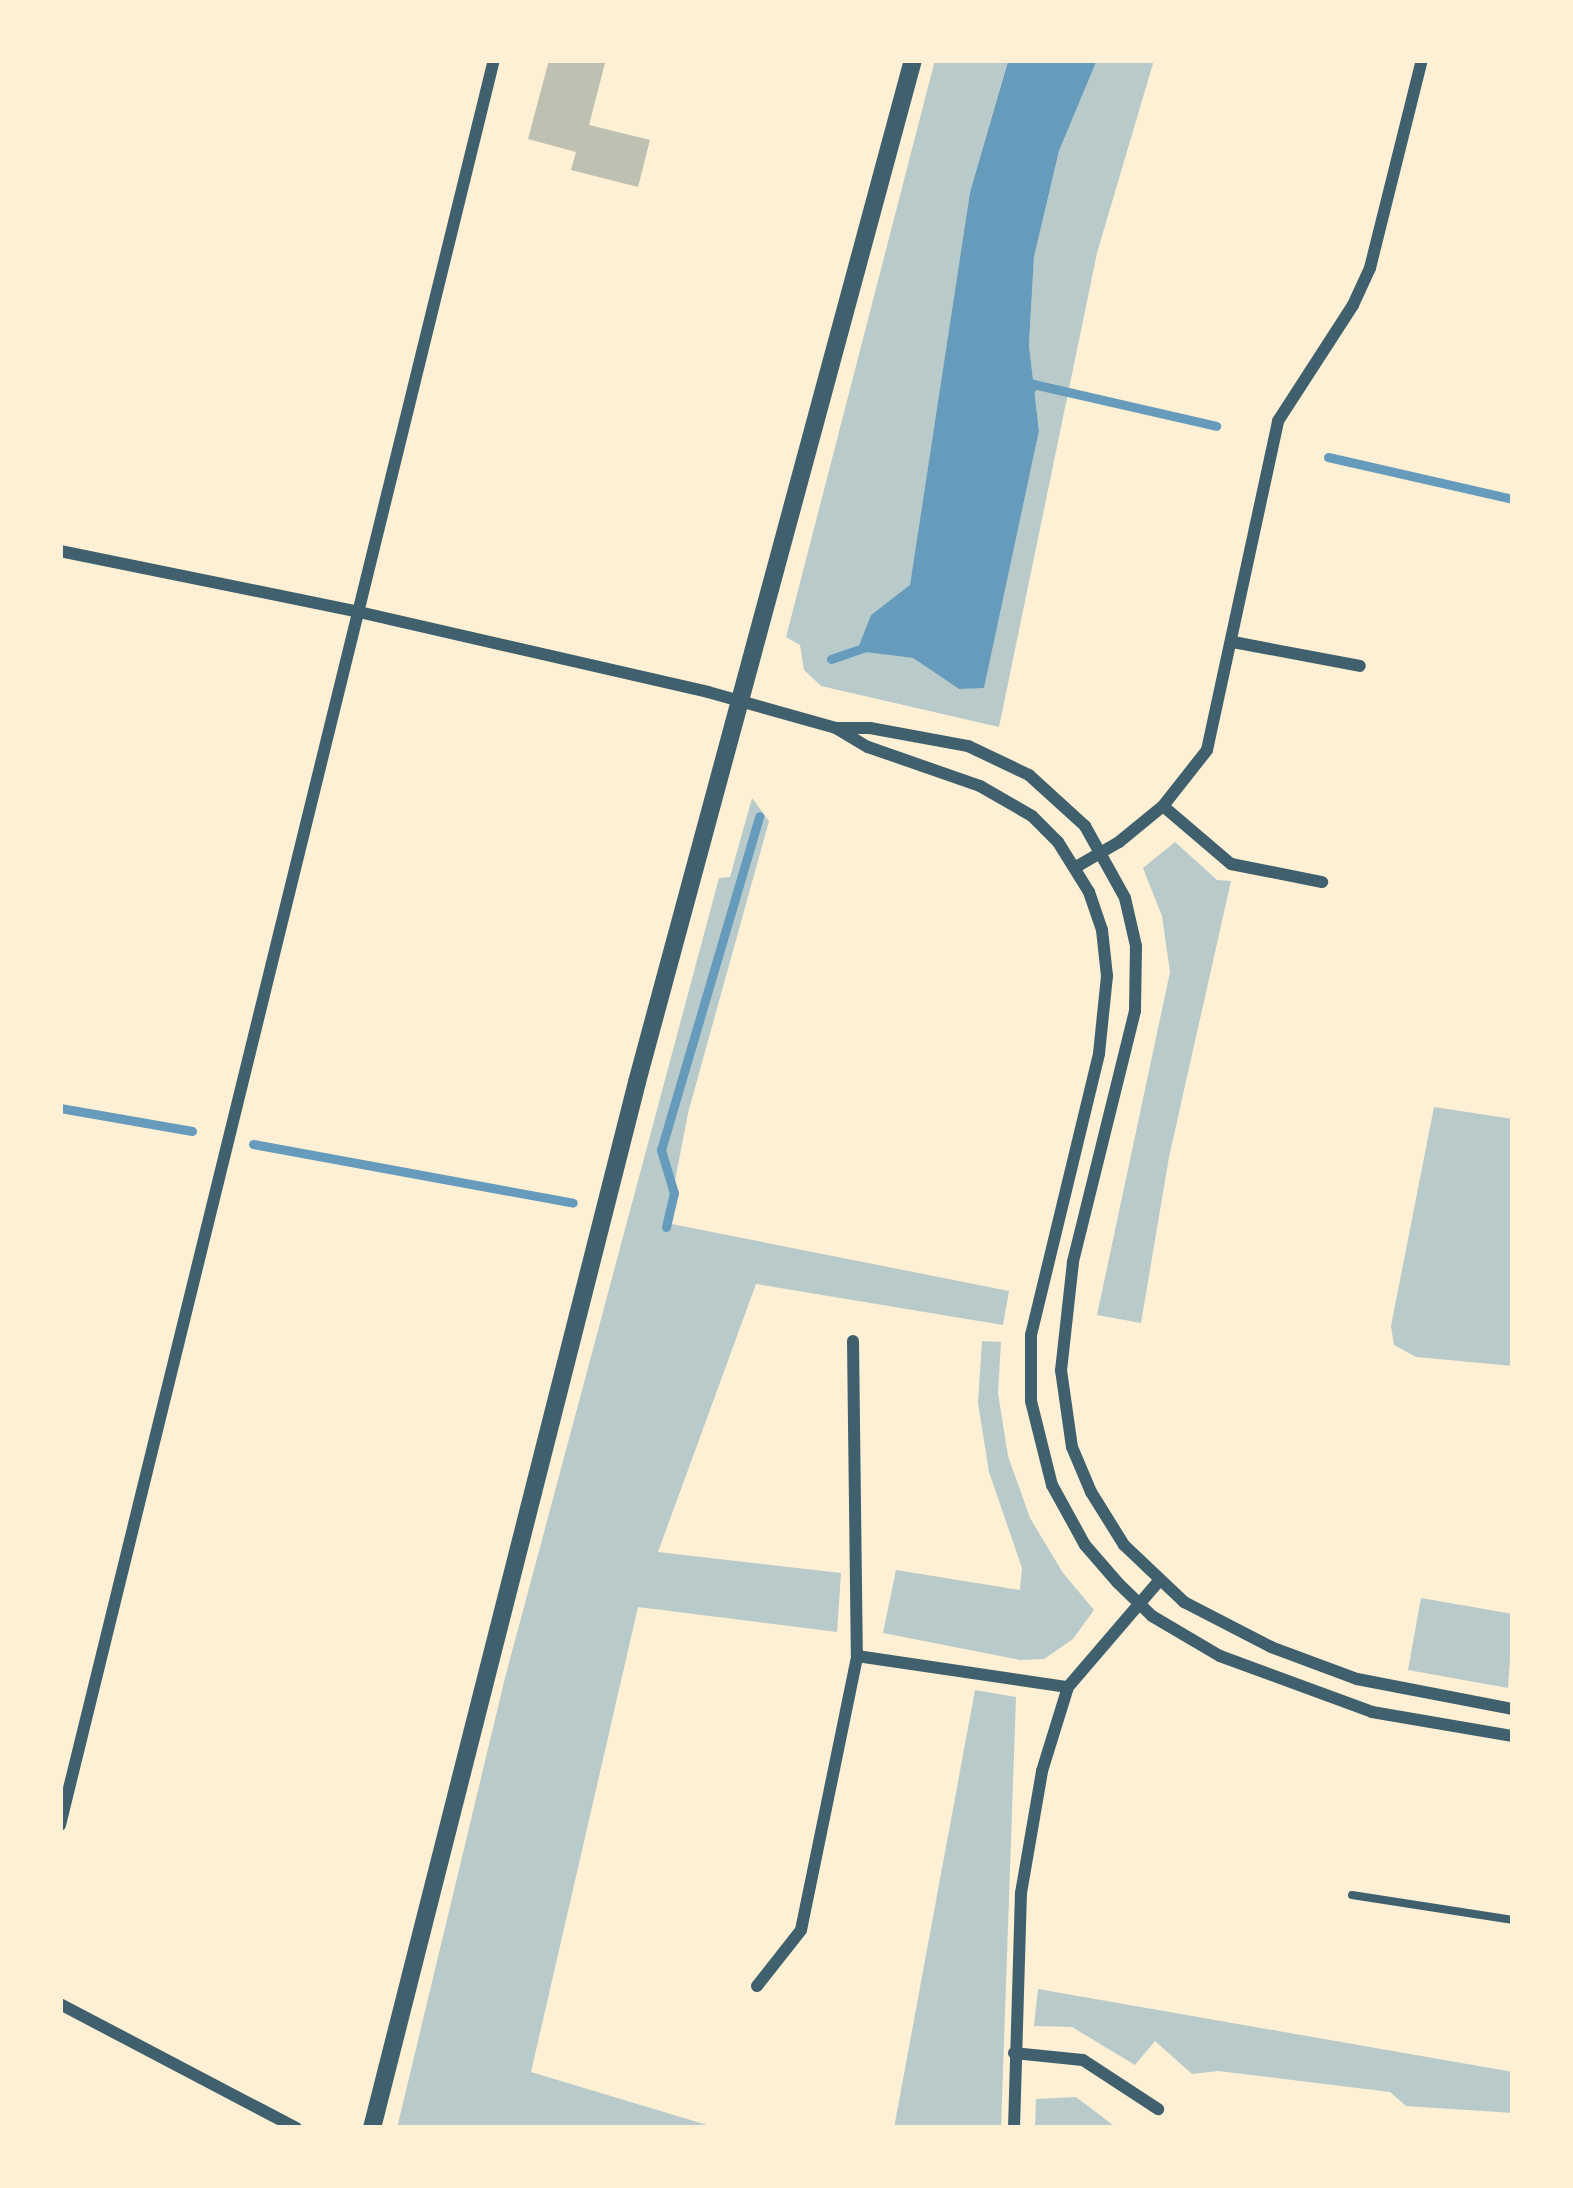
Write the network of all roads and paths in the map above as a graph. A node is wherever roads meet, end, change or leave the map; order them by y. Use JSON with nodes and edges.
{"nodes":[{"id":1,"x":494,"y":60,"type":"edge"},
{"id":2,"x":913,"y":60,"type":"edge"},
{"id":3,"x":1422,"y":60,"type":"edge"},
{"id":4,"x":60,"y":551,"type":"edge"},
{"id":5,"x":359,"y":612,"type":"junction"},
{"id":6,"x":1232,"y":642,"type":"junction"},
{"id":7,"x":1360,"y":666,"type":"dead end"},
{"id":8,"x":739,"y":701,"type":"junction"},
{"id":9,"x":836,"y":728,"type":"junction"},
{"id":10,"x":1163,"y":806,"type":"junction"},
{"id":11,"x":1102,"y":852,"type":"junction"},
{"id":12,"x":1076,"y":867,"type":"junction"},
{"id":13,"x":1322,"y":882,"type":"dead end"},
{"id":14,"x":853,"y":1341,"type":"dead end"},
{"id":15,"x":1158,"y":1582,"type":"junction"},
{"id":16,"x":1138,"y":1604,"type":"junction"},
{"id":17,"x":857,"y":1656,"type":"junction"},
{"id":18,"x":1068,"y":1688,"type":"junction"},
{"id":19,"x":1513,"y":1708,"type":"edge"},
{"id":20,"x":1513,"y":1736,"type":"edge"},
{"id":21,"x":60,"y":1825,"type":"edge"},
{"id":22,"x":1352,"y":1895,"type":"dead end"},
{"id":23,"x":1513,"y":1919,"type":"edge"},
{"id":24,"x":757,"y":1987,"type":"dead end"},
{"id":25,"x":60,"y":2004,"type":"edge"},
{"id":26,"x":1014,"y":2053,"type":"junction"},
{"id":27,"x":1158,"y":2109,"type":"dead end"},
{"id":28,"x":296,"y":2128,"type":"edge"},
{"id":29,"x":372,"y":2128,"type":"edge"},
{"id":30,"x":1014,"y":2128,"type":"edge"}],
"edges":[{"from":1,"to":5,"type":"street"},
{"from":2,"to":8,"type":"street"},
{"from":3,"to":6,"type":"street"},
{"from":4,"to":5,"type":"street"},
{"from":5,"to":8,"type":"street"},
{"from":5,"to":21,"type":"street"},
{"from":6,"to":7,"type":"street"},
{"from":6,"to":10,"type":"street"},
{"from":8,"to":9,"type":"street"},
{"from":8,"to":29,"type":"street"},
{"from":9,"to":11,"type":"street"},
{"from":9,"to":12,"type":"street"},
{"from":10,"to":11,"type":"street"},
{"from":10,"to":13,"type":"street"},
{"from":11,"to":12,"type":"street"},
{"from":11,"to":15,"type":"street"},
{"from":12,"to":16,"type":"street"},
{"from":14,"to":17,"type":"street"},
{"from":15,"to":16,"type":"street"},
{"from":15,"to":19,"type":"street"},
{"from":16,"to":18,"type":"street"},
{"from":16,"to":20,"type":"street"},
{"from":17,"to":18,"type":"street"},
{"from":17,"to":24,"type":"street"},
{"from":18,"to":26,"type":"street"},
{"from":22,"to":23,"type":"lane"},
{"from":25,"to":28,"type":"street"},
{"from":26,"to":27,"type":"street"},
{"from":26,"to":30,"type":"street"}]}
